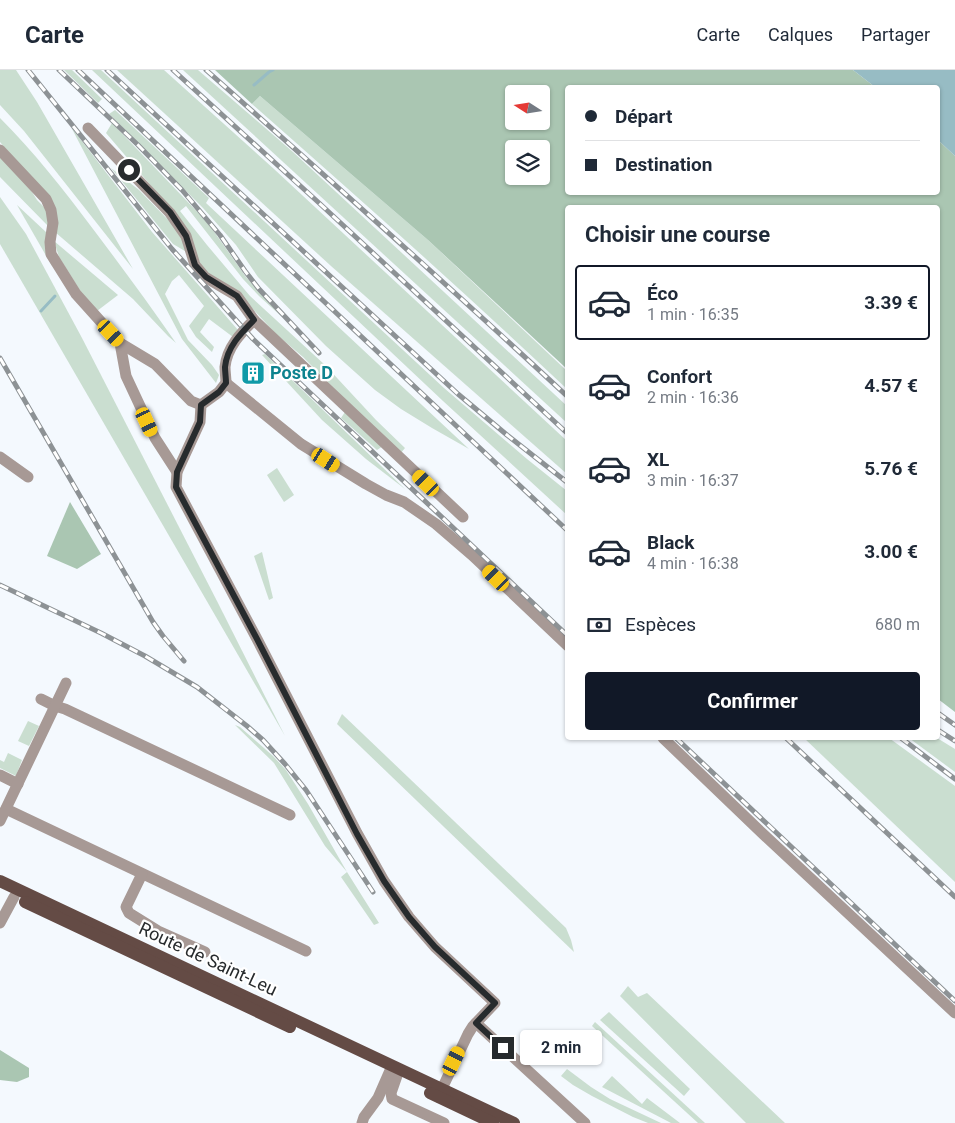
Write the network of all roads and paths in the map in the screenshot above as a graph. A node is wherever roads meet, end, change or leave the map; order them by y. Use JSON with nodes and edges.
{"nodes":[{"id":1,"x":88,"y":128,"type":"dead end"},
{"id":2,"x":0,"y":150,"type":"edge"},
{"id":3,"x":254,"y":320,"type":"junction"},
{"id":4,"x":120,"y":343,"type":"junction"},
{"id":5,"x":226,"y":383,"type":"junction"},
{"id":6,"x":201,"y":405,"type":"junction"},
{"id":7,"x":0,"y":457,"type":"edge"},
{"id":8,"x":177,"y":472,"type":"junction"},
{"id":9,"x":28,"y":477,"type":"dead end"},
{"id":10,"x":463,"y":517,"type":"dead end"},
{"id":11,"x":565,"y":643,"type":"edge"},
{"id":12,"x":66,"y":683,"type":"dead end"},
{"id":13,"x":41,"y":699,"type":"dead end"},
{"id":14,"x":55,"y":706,"type":"junction"},
{"id":15,"x":665,"y":740,"type":"edge"},
{"id":16,"x":0,"y":775,"type":"edge"},
{"id":17,"x":18,"y":784,"type":"junction"},
{"id":18,"x":6,"y":809,"type":"junction"},
{"id":19,"x":290,"y":815,"type":"dead end"},
{"id":20,"x":0,"y":821,"type":"edge"},
{"id":21,"x":142,"y":874,"type":"junction"},
{"id":22,"x":0,"y":881,"type":"edge"},
{"id":23,"x":0,"y":890,"type":"edge"},
{"id":24,"x":14,"y":897,"type":"junction"},
{"id":25,"x":0,"y":924,"type":"edge"},
{"id":26,"x":306,"y":951,"type":"dead end"},
{"id":27,"x":205,"y":952,"type":"dead end"},
{"id":28,"x":955,"y":1013,"type":"edge"},
{"id":29,"x":476,"y":1023,"type":"junction"},
{"id":30,"x":395,"y":1071,"type":"junction"},
{"id":31,"x":439,"y":1093,"type":"junction"},
{"id":32,"x":495,"y":1120,"type":"edge"},
{"id":33,"x":362,"y":1123,"type":"edge"},
{"id":34,"x":444,"y":1123,"type":"edge"},
{"id":35,"x":514,"y":1123,"type":"edge"},
{"id":36,"x":585,"y":1123,"type":"edge"}],
"edges":[{"from":1,"to":3,"type":"street"},
{"from":2,"to":4,"type":"street"},
{"from":3,"to":5,"type":"street"},
{"from":3,"to":10,"type":"street"},
{"from":4,"to":6,"type":"street"},
{"from":4,"to":8,"type":"street"},
{"from":5,"to":6,"type":"street"},
{"from":5,"to":11,"type":"street"},
{"from":6,"to":8,"type":"street"},
{"from":7,"to":9,"type":"street"},
{"from":8,"to":29,"type":"street"},
{"from":12,"to":14,"type":"street"},
{"from":13,"to":14,"type":"street"},
{"from":14,"to":17,"type":"street"},
{"from":14,"to":19,"type":"street"},
{"from":15,"to":28,"type":"street"},
{"from":16,"to":17,"type":"street"},
{"from":17,"to":18,"type":"street"},
{"from":18,"to":20,"type":"street"},
{"from":18,"to":21,"type":"street"},
{"from":21,"to":26,"type":"street"},
{"from":21,"to":27,"type":"street"},
{"from":22,"to":30,"type":"main road","name":"Route de Saint-Leu"},
{"from":23,"to":24,"type":"main road","name":"Route de Saint-Leu"},
{"from":24,"to":25,"type":"street"},
{"from":24,"to":30,"type":"main road","name":"Route de Saint-Leu"},
{"from":29,"to":31,"type":"street"},
{"from":29,"to":36,"type":"street"},
{"from":30,"to":31,"type":"main road"},
{"from":30,"to":33,"type":"street"},
{"from":30,"to":34,"type":"street"},
{"from":31,"to":32,"type":"main road"},
{"from":32,"to":35,"type":"main road"}]}
